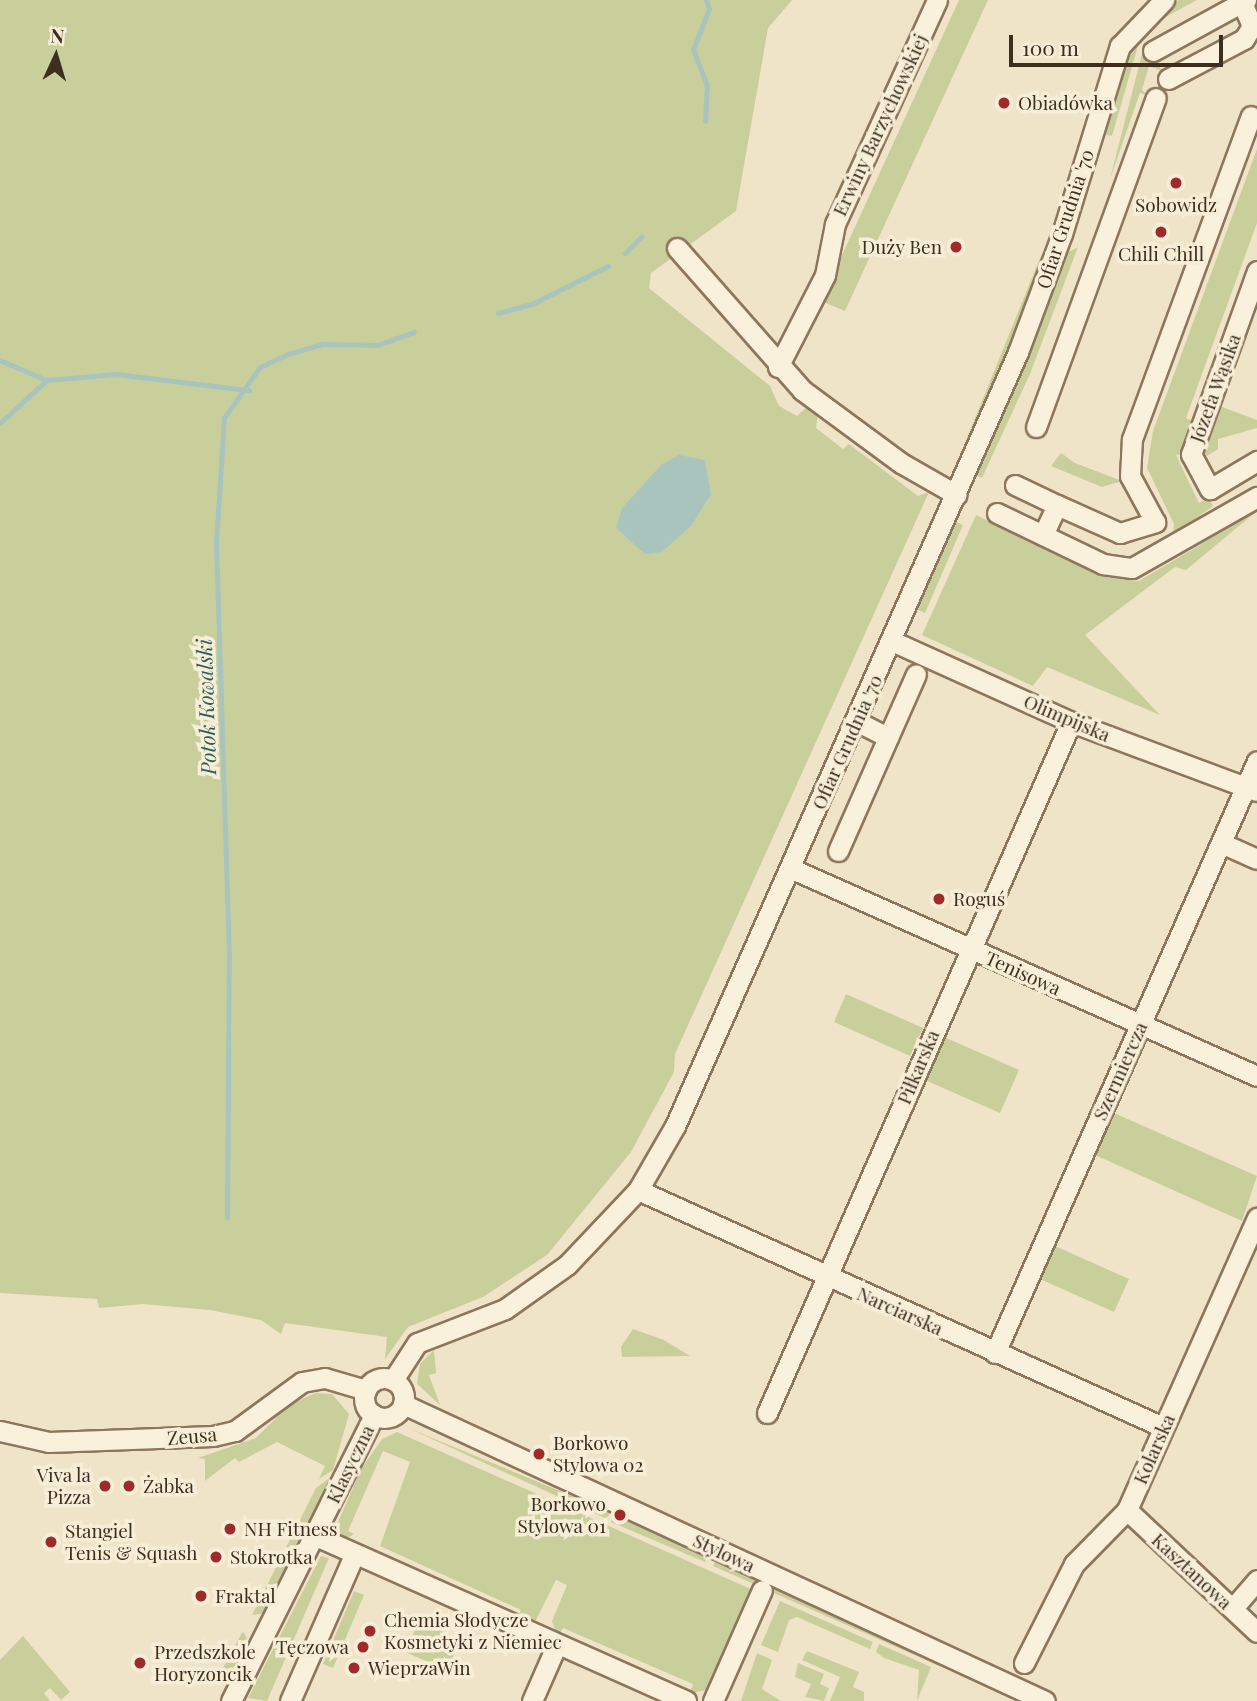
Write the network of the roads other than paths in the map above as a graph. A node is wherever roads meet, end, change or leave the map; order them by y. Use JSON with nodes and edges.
{"nodes":[{"id":1,"x":937,"y":0,"type":"edge"},
{"id":2,"x":1164,"y":0,"type":"edge"},
{"id":3,"x":1244,"y":1,"type":"edge"},
{"id":4,"x":1153,"y":51,"type":"dead end"},
{"id":5,"x":1168,"y":79,"type":"dead end"},
{"id":6,"x":1156,"y":98,"type":"dead end"},
{"id":7,"x":1251,"y":116,"type":"dead end"},
{"id":8,"x":677,"y":248,"type":"dead end"},
{"id":9,"x":1257,"y":271,"type":"edge"},
{"id":10,"x":778,"y":367,"type":"junction"},
{"id":11,"x":1036,"y":427,"type":"dead end"},
{"id":12,"x":1257,"y":460,"type":"edge"},
{"id":13,"x":1014,"y":485,"type":"dead end"},
{"id":14,"x":957,"y":495,"type":"junction"},
{"id":15,"x":1257,"y":497,"type":"edge"},
{"id":16,"x":1057,"y":505,"type":"junction"},
{"id":17,"x":997,"y":513,"type":"dead end"},
{"id":18,"x":1043,"y":535,"type":"junction"},
{"id":19,"x":892,"y":641,"type":"junction"},
{"id":20,"x":916,"y":674,"type":"dead end"},
{"id":21,"x":856,"y":721,"type":"junction"},
{"id":22,"x":1071,"y":722,"type":"junction"},
{"id":23,"x":887,"y":737,"type":"junction"},
{"id":24,"x":1257,"y":761,"type":"edge"},
{"id":25,"x":1251,"y":790,"type":"edge"},
{"id":26,"x":1221,"y":843,"type":"junction"},
{"id":27,"x":838,"y":851,"type":"dead end"},
{"id":28,"x":1257,"y":859,"type":"edge"},
{"id":29,"x":790,"y":868,"type":"junction"},
{"id":30,"x":970,"y":949,"type":"junction"},
{"id":31,"x":1141,"y":1024,"type":"junction"},
{"id":32,"x":1257,"y":1076,"type":"edge"},
{"id":33,"x":638,"y":1190,"type":"junction"},
{"id":34,"x":1257,"y":1218,"type":"edge"},
{"id":35,"x":827,"y":1278,"type":"junction"},
{"id":36,"x":995,"y":1353,"type":"junction"},
{"id":37,"x":393,"y":1380,"type":"junction"},
{"id":38,"x":366,"y":1390,"type":"junction"},
{"id":39,"x":403,"y":1404,"type":"junction"},
{"id":40,"x":767,"y":1413,"type":"dead end"},
{"id":41,"x":374,"y":1415,"type":"junction"},
{"id":42,"x":1163,"y":1427,"type":"junction"},
{"id":43,"x":0,"y":1431,"type":"edge"},
{"id":44,"x":1127,"y":1510,"type":"junction"},
{"id":45,"x":316,"y":1536,"type":"junction"},
{"id":46,"x":354,"y":1555,"type":"junction"},
{"id":47,"x":1257,"y":1580,"type":"edge"},
{"id":48,"x":762,"y":1590,"type":"dead end"},
{"id":49,"x":1233,"y":1608,"type":"junction"},
{"id":50,"x":1257,"y":1632,"type":"edge"},
{"id":51,"x":557,"y":1644,"type":"junction"},
{"id":52,"x":1024,"y":1663,"type":"dead end"},
{"id":53,"x":231,"y":1701,"type":"edge"},
{"id":54,"x":290,"y":1701,"type":"edge"},
{"id":55,"x":532,"y":1701,"type":"edge"},
{"id":56,"x":685,"y":1701,"type":"edge"},
{"id":57,"x":713,"y":1701,"type":"edge"},
{"id":58,"x":1045,"y":1701,"type":"edge"}],
"edges":[{"from":1,"to":10,"type":"street","name":"Erwiny Barzychowskiej"},
{"from":2,"to":14,"type":"street","name":"Ofiar Grudnia '70"},
{"from":3,"to":4,"type":"street"},
{"from":3,"to":5,"type":"street"},
{"from":6,"to":11,"type":"street"},
{"from":7,"to":16,"type":"street"},
{"from":8,"to":10,"type":"street"},
{"from":9,"to":12,"type":"street","name":"Józefa Wąsika"},
{"from":10,"to":14,"type":"street"},
{"from":13,"to":16,"type":"street"},
{"from":14,"to":19,"type":"street","name":"Ofiar Grudnia '70"},
{"from":15,"to":18,"type":"street"},
{"from":16,"to":18,"type":"street"},
{"from":17,"to":18,"type":"street"},
{"from":19,"to":21,"type":"street","name":"Ofiar Grudnia '70"},
{"from":19,"to":22,"type":"street","name":"Olimpijska"},
{"from":20,"to":23,"type":"street"},
{"from":21,"to":23,"type":"street"},
{"from":21,"to":29,"type":"street","name":"Ofiar Grudnia '70"},
{"from":22,"to":25,"type":"street","name":"Olimpijska"},
{"from":22,"to":30,"type":"street","name":"Piłkarska"},
{"from":23,"to":27,"type":"street"},
{"from":24,"to":25,"type":"street"},
{"from":25,"to":26,"type":"street","name":"Szermiercza"},
{"from":26,"to":28,"type":"street"},
{"from":26,"to":31,"type":"street","name":"Szermiercza"},
{"from":29,"to":30,"type":"street","name":"Tenisowa"},
{"from":29,"to":33,"type":"street","name":"Ofiar Grudnia '70"},
{"from":30,"to":31,"type":"street","name":"Tenisowa"},
{"from":30,"to":35,"type":"street","name":"Piłkarska"},
{"from":31,"to":32,"type":"street","name":"Tenisowa"},
{"from":31,"to":36,"type":"street","name":"Szermiercza"},
{"from":33,"to":35,"type":"street","name":"Narciarska"},
{"from":33,"to":37,"type":"street","name":"Ofiar Grudnia '70"},
{"from":34,"to":42,"type":"street","name":"Kolarska"},
{"from":35,"to":36,"type":"street","name":"Narciarska"},
{"from":35,"to":40,"type":"street","name":"Piłkarska"},
{"from":36,"to":42,"type":"street","name":"Narciarska"},
{"from":37,"to":38,"type":"street"},
{"from":37,"to":39,"type":"street"},
{"from":38,"to":41,"type":"street"},
{"from":38,"to":43,"type":"street","name":"Zeusa"},
{"from":39,"to":41,"type":"street"},
{"from":39,"to":58,"type":"street","name":"Stylowa"},
{"from":41,"to":45,"type":"street","name":"Klasyczna"},
{"from":42,"to":44,"type":"street","name":"Kolarska"},
{"from":44,"to":49,"type":"street","name":"Kasztanowa"},
{"from":44,"to":52,"type":"street","name":"Kolarska"},
{"from":45,"to":46,"type":"street"},
{"from":45,"to":53,"type":"street","name":"Klasyczna"},
{"from":46,"to":51,"type":"street"},
{"from":46,"to":54,"type":"street"},
{"from":47,"to":49,"type":"street"},
{"from":48,"to":57,"type":"street"},
{"from":49,"to":50,"type":"street","name":"Kasztanowa"},
{"from":51,"to":55,"type":"street"},
{"from":51,"to":56,"type":"street"}]}
